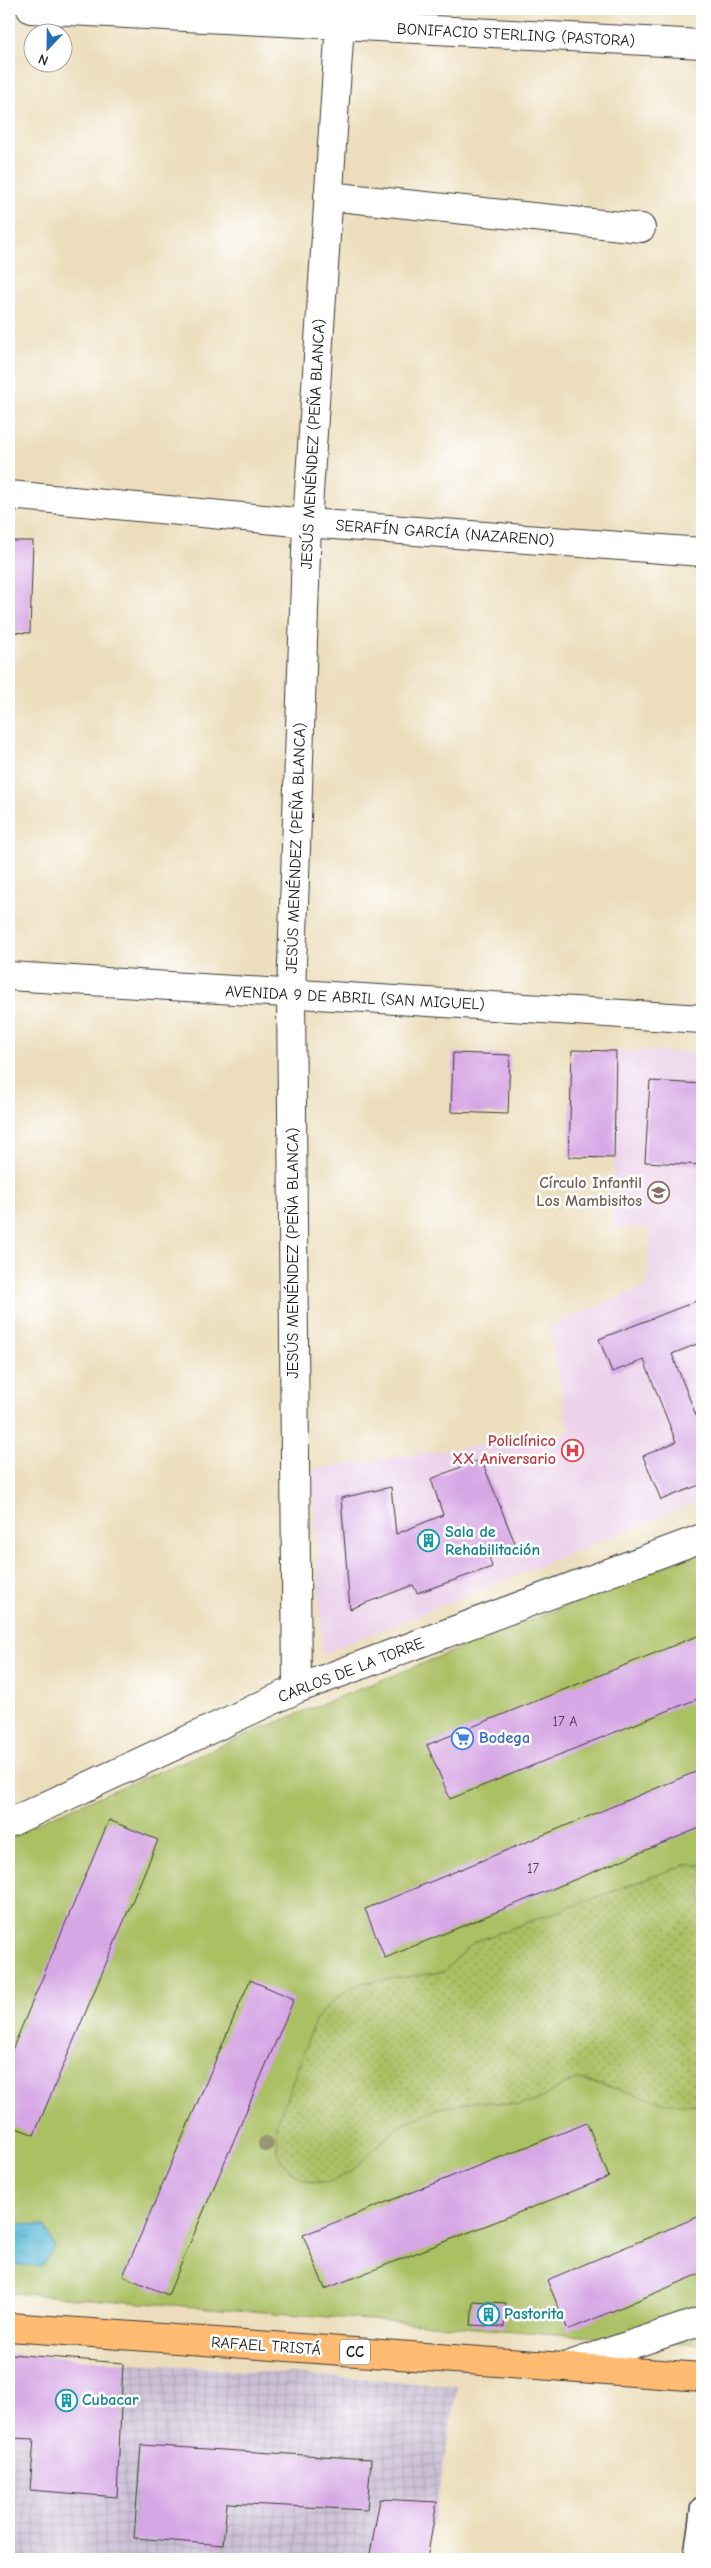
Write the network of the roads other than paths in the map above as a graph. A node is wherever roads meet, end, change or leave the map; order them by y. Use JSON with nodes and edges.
{"nodes":[{"id":1,"x":31,"y":9,"type":"edge"},
{"id":2,"x":340,"y":18,"type":"edge"},
{"id":3,"x":702,"y":44,"type":"edge"},
{"id":4,"x":328,"y":196,"type":"junction"},
{"id":5,"x":640,"y":228,"type":"dead end"},
{"id":6,"x":9,"y":495,"type":"edge"},
{"id":7,"x":307,"y":523,"type":"junction"},
{"id":8,"x":702,"y":552,"type":"edge"},
{"id":9,"x":9,"y":976,"type":"edge"},
{"id":10,"x":291,"y":994,"type":"junction"},
{"id":11,"x":702,"y":1019,"type":"edge"},
{"id":12,"x":702,"y":1538,"type":"edge"},
{"id":13,"x":297,"y":1689,"type":"junction"},
{"id":14,"x":9,"y":1823,"type":"edge"},
{"id":15,"x":702,"y":2321,"type":"edge"},
{"id":16,"x":9,"y":2327,"type":"edge"},
{"id":17,"x":564,"y":2367,"type":"junction"},
{"id":18,"x":702,"y":2377,"type":"edge"},
{"id":19,"x":702,"y":2508,"type":"edge"},
{"id":20,"x":695,"y":2559,"type":"edge"}],
"edges":[{"from":1,"to":2,"type":"street","name":"BONIFACIO STERLING (PASTORA)"},
{"from":2,"to":3,"type":"street","name":"BONIFACIO STERLING (PASTORA)"},
{"from":2,"to":4,"type":"street","name":"JESÚS MENÉNDEZ (PEÑA BLANCA)"},
{"from":4,"to":5,"type":"street"},
{"from":4,"to":7,"type":"street","name":"JESÚS MENÉNDEZ (PEÑA BLANCA)"},
{"from":6,"to":7,"type":"street","name":"SERAFÍN GARCÍA (NAZARENO)"},
{"from":7,"to":8,"type":"street","name":"SERAFÍN GARCÍA (NAZARENO)"},
{"from":7,"to":10,"type":"street","name":"JESÚS MENÉNDEZ (PEÑA BLANCA)"},
{"from":9,"to":10,"type":"street","name":"AVENIDA 9 DE ABRIL (SAN MIGUEL)"},
{"from":10,"to":11,"type":"street","name":"AVENIDA 9 DE ABRIL (SAN MIGUEL)"},
{"from":10,"to":13,"type":"street","name":"JESÚS MENÉNDEZ (PEÑA BLANCA)"},
{"from":12,"to":13,"type":"street","name":"CARLOS DE LA TORRE"},
{"from":13,"to":14,"type":"street","name":"CARLOS DE LA TORRE"},
{"from":15,"to":17,"type":"street"},
{"from":16,"to":17,"type":"main road","name":"RAFAEL TRISTÁ","number":"CC"},
{"from":17,"to":18,"type":"main road","name":"RAFAEL TRISTÁ","number":"CC"},
{"from":19,"to":20,"type":"lane"}]}
